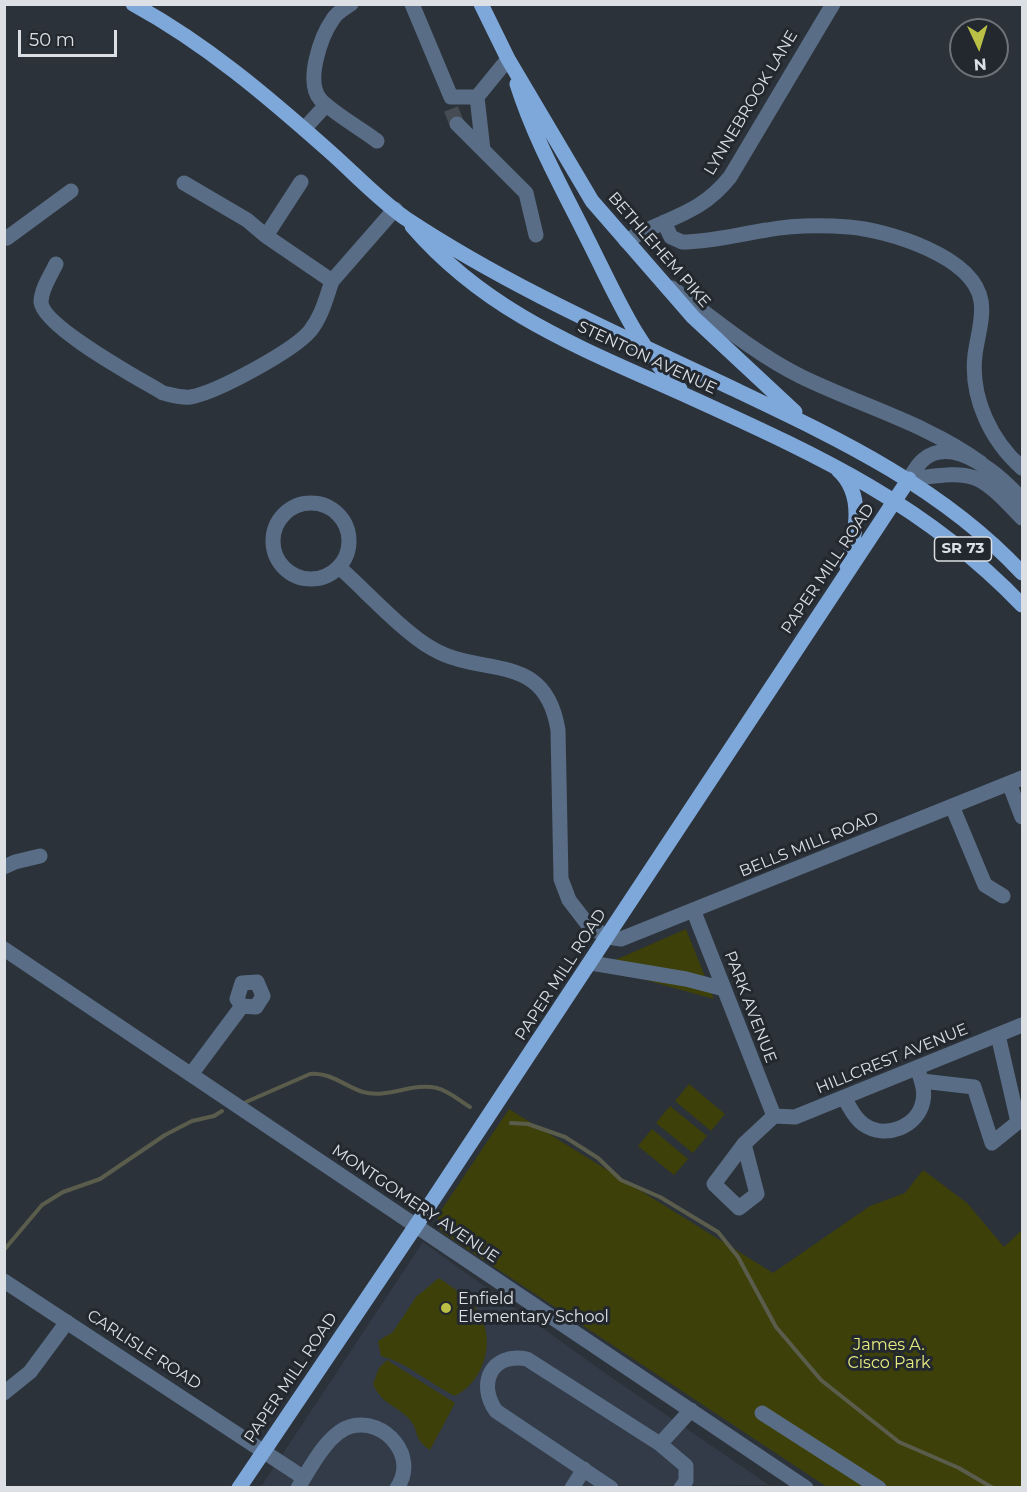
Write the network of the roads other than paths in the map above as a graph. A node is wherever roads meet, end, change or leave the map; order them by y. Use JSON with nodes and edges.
{"nodes":[{"id":1,"x":133,"y":4,"type":"edge"},
{"id":2,"x":351,"y":4,"type":"edge"},
{"id":3,"x":412,"y":4,"type":"edge"},
{"id":4,"x":481,"y":4,"type":"edge"},
{"id":5,"x":833,"y":4,"type":"edge"},
{"id":6,"x":508,"y":59,"type":"junction"},
{"id":7,"x":477,"y":97,"type":"junction"},
{"id":8,"x":326,"y":105,"type":"junction"},
{"id":9,"x":457,"y":124,"type":"tunnel mouth"},
{"id":10,"x":304,"y":129,"type":"junction"},
{"id":11,"x":377,"y":141,"type":"dead end"},
{"id":12,"x":483,"y":150,"type":"junction"},
{"id":13,"x":301,"y":182,"type":"dead end"},
{"id":14,"x":184,"y":183,"type":"dead end"},
{"id":15,"x":71,"y":191,"type":"dead end"},
{"id":16,"x":400,"y":213,"type":"junction"},
{"id":17,"x":664,"y":222,"type":"junction"},
{"id":18,"x":536,"y":235,"type":"dead end"},
{"id":19,"x":4,"y":236,"type":"edge"},
{"id":20,"x":266,"y":236,"type":"junction"},
{"id":21,"x":626,"y":241,"type":"junction"},
{"id":22,"x":56,"y":264,"type":"dead end"},
{"id":23,"x":657,"y":277,"type":"junction"},
{"id":24,"x":332,"y":280,"type":"junction"},
{"id":25,"x":644,"y":347,"type":"junction"},
{"id":26,"x":688,"y":396,"type":"junction"},
{"id":27,"x":822,"y":431,"type":"junction"},
{"id":28,"x":981,"y":463,"type":"junction"},
{"id":29,"x":832,"y":464,"type":"junction"},
{"id":30,"x":1023,"y":468,"type":"edge"},
{"id":31,"x":909,"y":479,"type":"junction"},
{"id":32,"x":896,"y":500,"type":"junction"},
{"id":33,"x":1023,"y":500,"type":"edge"},
{"id":34,"x":1023,"y":518,"type":"edge"},
{"id":35,"x":339,"y":567,"type":"junction"},
{"id":36,"x":846,"y":573,"type":"junction"},
{"id":37,"x":1023,"y":573,"type":"edge"},
{"id":38,"x":1023,"y":605,"type":"edge"},
{"id":39,"x":1016,"y":781,"type":"edge"},
{"id":40,"x":952,"y":806,"type":"junction"},
{"id":41,"x":1023,"y":818,"type":"edge"},
{"id":42,"x":40,"y":856,"type":"dead end"},
{"id":43,"x":4,"y":867,"type":"edge"},
{"id":44,"x":1003,"y":896,"type":"dead end"},
{"id":45,"x":694,"y":912,"type":"junction"},
{"id":46,"x":608,"y":937,"type":"junction"},
{"id":47,"x":4,"y":949,"type":"edge"},
{"id":48,"x":591,"y":963,"type":"junction"},
{"id":49,"x":724,"y":989,"type":"junction"},
{"id":50,"x":242,"y":1006,"type":"dead end"},
{"id":51,"x":1023,"y":1025,"type":"edge"},
{"id":52,"x":998,"y":1035,"type":"junction"},
{"id":53,"x":192,"y":1072,"type":"junction"},
{"id":54,"x":920,"y":1075,"type":"junction"},
{"id":55,"x":844,"y":1098,"type":"junction"},
{"id":56,"x":774,"y":1116,"type":"junction"},
{"id":57,"x":744,"y":1144,"type":"dead end"},
{"id":58,"x":415,"y":1227,"type":"junction"},
{"id":59,"x":4,"y":1281,"type":"edge"},
{"id":60,"x":67,"y":1322,"type":"junction"},
{"id":61,"x":4,"y":1393,"type":"edge"},
{"id":62,"x":691,"y":1410,"type":"junction"},
{"id":63,"x":762,"y":1413,"type":"dead end"},
{"id":64,"x":660,"y":1444,"type":"junction"},
{"id":65,"x":263,"y":1450,"type":"junction"},
{"id":66,"x":584,"y":1469,"type":"junction"},
{"id":67,"x":301,"y":1483,"type":"edge"},
{"id":68,"x":876,"y":1487,"type":"edge"},
{"id":69,"x":239,"y":1488,"type":"edge"},
{"id":70,"x":396,"y":1488,"type":"edge"},
{"id":71,"x":572,"y":1488,"type":"edge"},
{"id":72,"x":611,"y":1488,"type":"edge"},
{"id":73,"x":681,"y":1488,"type":"edge"},
{"id":74,"x":806,"y":1488,"type":"edge"}],
"edges":[{"from":1,"to":10,"type":"main road","name":"STENTON AVENUE"},
{"from":2,"to":8,"type":"street"},
{"from":3,"to":7,"type":"street"},
{"from":4,"to":6,"type":"main road","name":"BETHLEHEM PIKE"},
{"from":5,"to":17,"type":"street","name":"LYNNEBROOK LANE"},
{"from":6,"to":7,"type":"street"},
{"from":6,"to":21,"type":"main road","name":"BETHLEHEM PIKE"},
{"from":6,"to":25,"type":"main road","name":"BETHLEHEM PIKE"},
{"from":7,"to":12,"type":"street"},
{"from":8,"to":10,"type":"street"},
{"from":8,"to":11,"type":"street"},
{"from":9,"to":12,"type":"street"},
{"from":10,"to":16,"type":"main road","name":"STENTON AVENUE"},
{"from":12,"to":18,"type":"street"},
{"from":13,"to":20,"type":"street"},
{"from":14,"to":20,"type":"street"},
{"from":15,"to":19,"type":"street"},
{"from":16,"to":24,"type":"street"},
{"from":16,"to":25,"type":"main road","name":"STENTON AVENUE"},
{"from":16,"to":26,"type":"main road","name":"STENTON AVENUE"},
{"from":17,"to":21,"type":"street","name":"LYNNEBROOK LANE"},
{"from":17,"to":30,"type":"street"},
{"from":20,"to":24,"type":"street"},
{"from":21,"to":23,"type":"main road","name":"BETHLEHEM PIKE"},
{"from":22,"to":24,"type":"street"},
{"from":23,"to":27,"type":"main road","name":"BETHLEHEM PIKE"},
{"from":23,"to":28,"type":"street"},
{"from":25,"to":26,"type":"main road","name":"BETHLEHEM PIKE"},
{"from":25,"to":27,"type":"main road","name":"STENTON AVENUE"},
{"from":26,"to":29,"type":"main road","name":"STENTON AVENUE"},
{"from":27,"to":31,"type":"main road","name":"STENTON AVENUE"},
{"from":28,"to":31,"type":"street"},
{"from":28,"to":33,"type":"street"},
{"from":29,"to":32,"type":"main road","name":"STENTON AVENUE"},
{"from":29,"to":36,"type":"main road"},
{"from":31,"to":32,"type":"main road","name":"PAPER MILL ROAD"},
{"from":31,"to":34,"type":"street"},
{"from":31,"to":37,"type":"main road","number":"SR 73"},
{"from":32,"to":36,"type":"main road","name":"PAPER MILL ROAD"},
{"from":32,"to":38,"type":"main road","number":"SR 73"},
{"from":35,"to":35,"type":"street"},
{"from":35,"to":46,"type":"street"},
{"from":36,"to":46,"type":"main road","name":"PAPER MILL ROAD"},
{"from":39,"to":40,"type":"street","name":"BELLS MILL ROAD"},
{"from":39,"to":41,"type":"street"},
{"from":40,"to":44,"type":"street"},
{"from":40,"to":45,"type":"street","name":"BELLS MILL ROAD"},
{"from":42,"to":43,"type":"street"},
{"from":45,"to":46,"type":"street","name":"BELLS MILL ROAD"},
{"from":45,"to":49,"type":"street","name":"PARK AVENUE"},
{"from":46,"to":48,"type":"main road","name":"PAPER MILL ROAD"},
{"from":47,"to":53,"type":"street","name":"MONTGOMERY AVENUE"},
{"from":48,"to":49,"type":"street"},
{"from":48,"to":58,"type":"main road","name":"PAPER MILL ROAD"},
{"from":49,"to":56,"type":"street","name":"PARK AVENUE"},
{"from":50,"to":53,"type":"street"},
{"from":51,"to":52,"type":"street","name":"HILLCREST AVENUE"},
{"from":52,"to":54,"type":"street","name":"HILLCREST AVENUE"},
{"from":52,"to":54,"type":"street"},
{"from":53,"to":58,"type":"street","name":"MONTGOMERY AVENUE"},
{"from":54,"to":55,"type":"street","name":"HILLCREST AVENUE"},
{"from":54,"to":55,"type":"street"},
{"from":55,"to":56,"type":"street","name":"HILLCREST AVENUE"},
{"from":56,"to":57,"type":"street"},
{"from":58,"to":62,"type":"street","name":"MONTGOMERY AVENUE"},
{"from":58,"to":65,"type":"main road","name":"PAPER MILL ROAD"},
{"from":59,"to":60,"type":"street","name":"CARLISLE ROAD"},
{"from":60,"to":61,"type":"street"},
{"from":60,"to":65,"type":"street","name":"CARLISLE ROAD"},
{"from":62,"to":64,"type":"street"},
{"from":62,"to":74,"type":"street","name":"MONTGOMERY AVENUE"},
{"from":63,"to":68,"type":"street"},
{"from":64,"to":66,"type":"street"},
{"from":64,"to":73,"type":"street"},
{"from":65,"to":67,"type":"street","name":"CARLISLE ROAD"},
{"from":65,"to":69,"type":"main road","name":"PAPER MILL ROAD"},
{"from":66,"to":71,"type":"street"},
{"from":66,"to":72,"type":"street"},
{"from":67,"to":70,"type":"street"}]}
